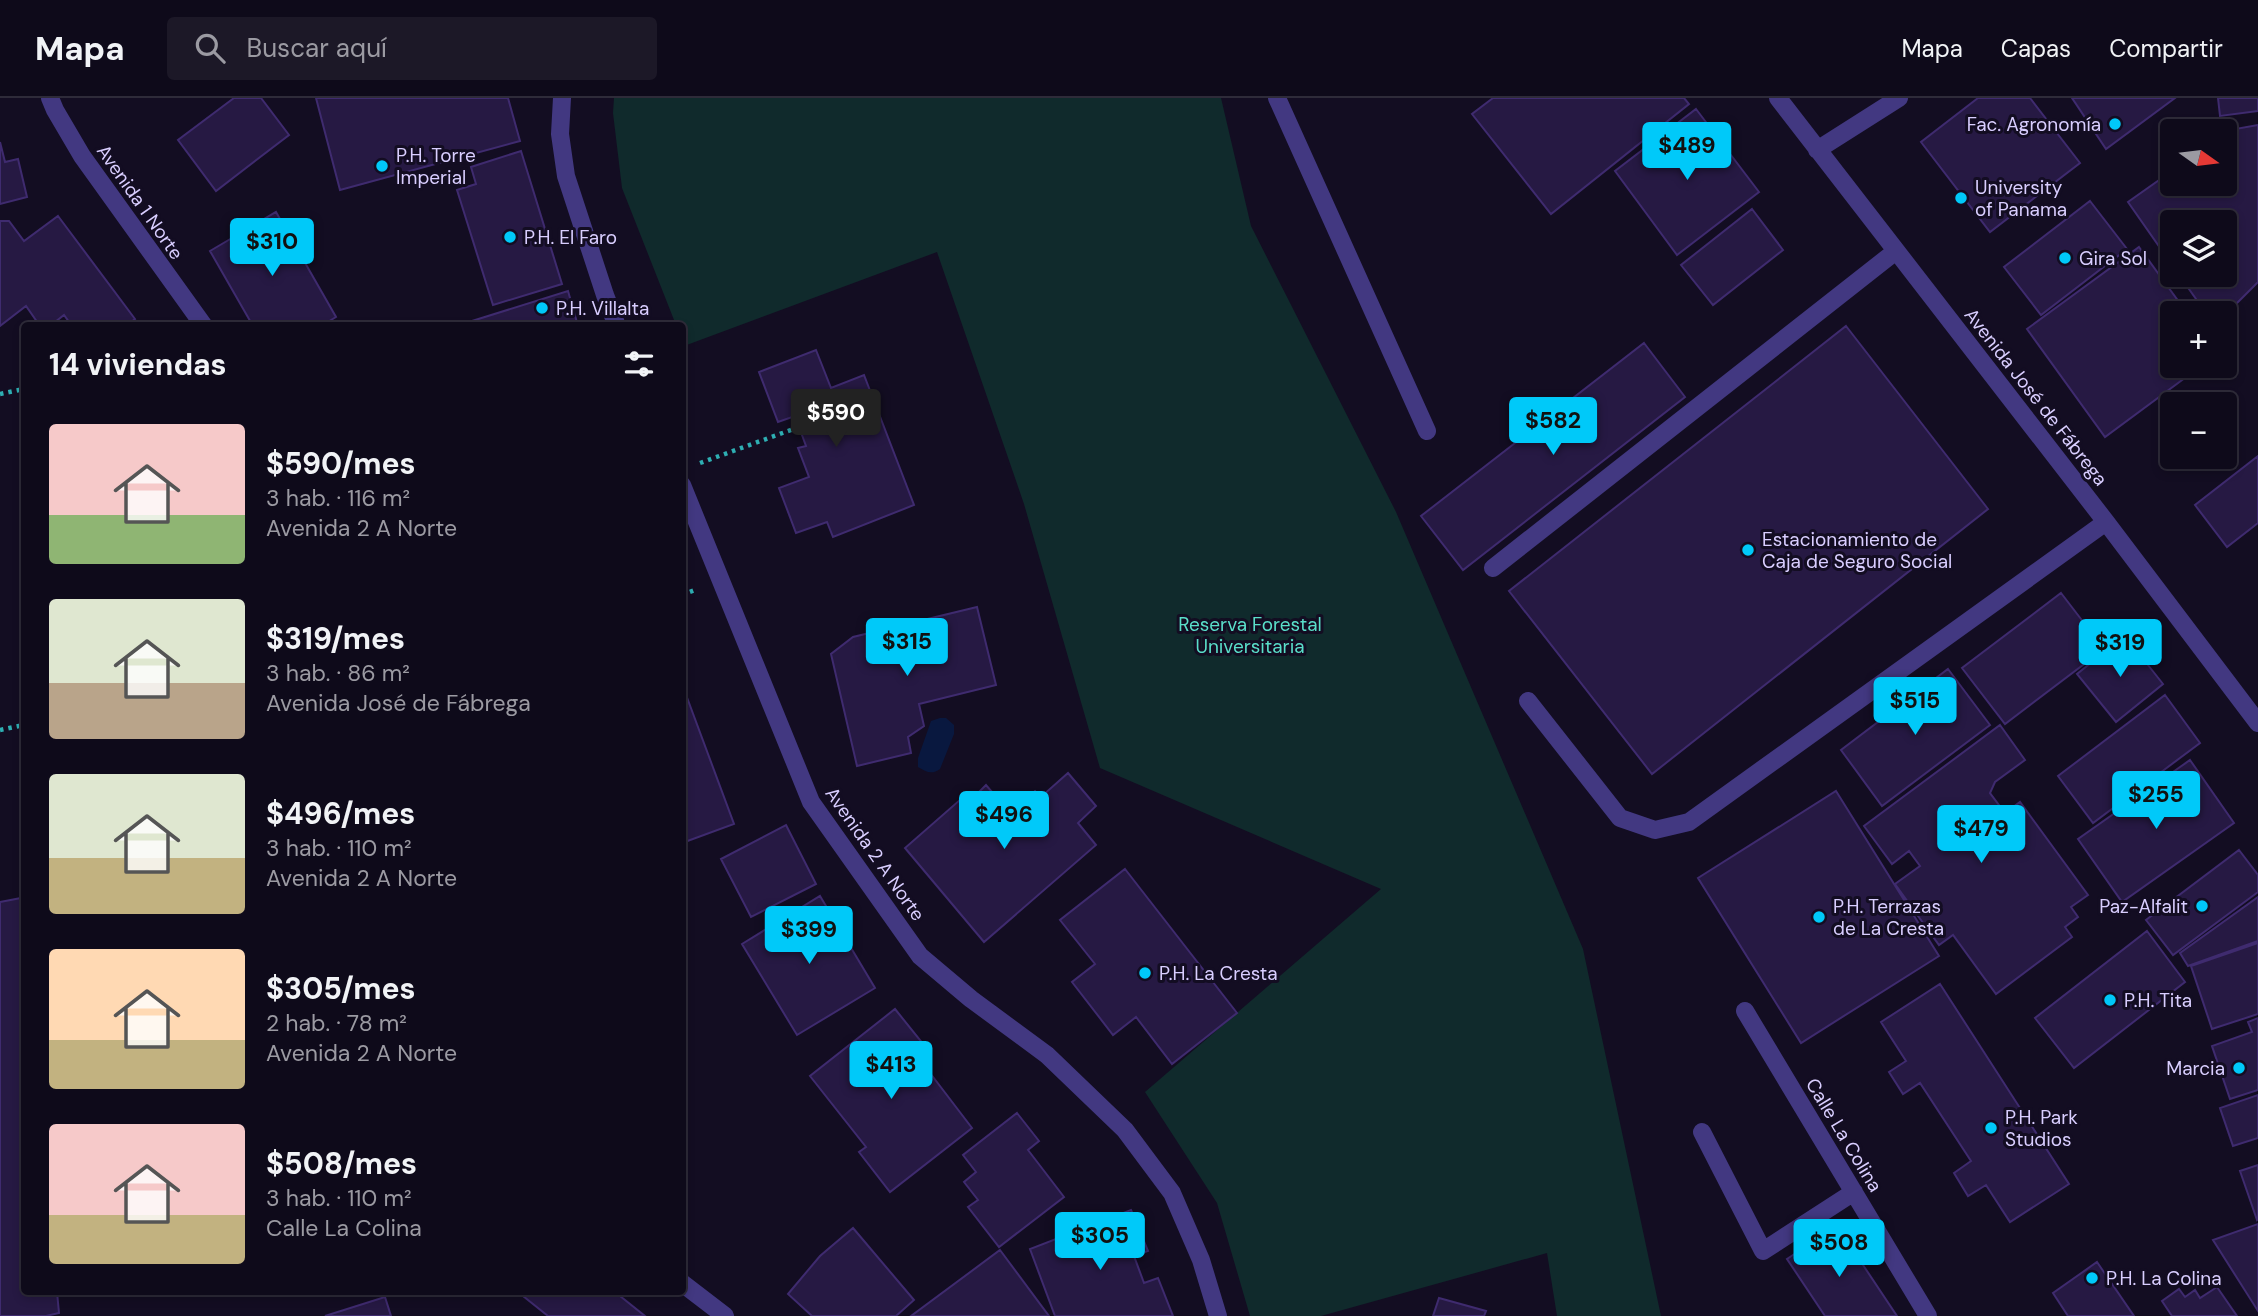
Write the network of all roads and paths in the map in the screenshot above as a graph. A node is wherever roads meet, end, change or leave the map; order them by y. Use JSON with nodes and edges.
{"nodes":[{"id":1,"x":50,"y":98,"type":"edge"},
{"id":2,"x":562,"y":98,"type":"edge"},
{"id":3,"x":1277,"y":98,"type":"edge"},
{"id":4,"x":1778,"y":98,"type":"edge"},
{"id":5,"x":1899,"y":98,"type":"edge"},
{"id":6,"x":1818,"y":150,"type":"junction"},
{"id":7,"x":1896,"y":251,"type":"junction"},
{"id":8,"x":201,"y":322,"type":"edge"},
{"id":9,"x":615,"y":322,"type":"edge"},
{"id":10,"x":21,"y":390,"type":"edge"},
{"id":11,"x":0,"y":394,"type":"edge"},
{"id":12,"x":799,"y":427,"type":"dead end"},
{"id":13,"x":1427,"y":431,"type":"dead end"},
{"id":14,"x":700,"y":463,"type":"dead end"},
{"id":15,"x":686,"y":495,"type":"edge"},
{"id":16,"x":2106,"y":522,"type":"junction"},
{"id":17,"x":1493,"y":568,"type":"dead end"},
{"id":18,"x":1528,"y":701,"type":"dead end"},
{"id":19,"x":2258,"y":723,"type":"edge"},
{"id":20,"x":21,"y":726,"type":"edge"},
{"id":21,"x":0,"y":730,"type":"edge"},
{"id":22,"x":1745,"y":1011,"type":"dead end"},
{"id":23,"x":1702,"y":1132,"type":"dead end"},
{"id":24,"x":1854,"y":1192,"type":"junction"},
{"id":25,"x":686,"y":1286,"type":"edge"},
{"id":26,"x":725,"y":1316,"type":"edge"},
{"id":27,"x":1218,"y":1316,"type":"edge"},
{"id":28,"x":1928,"y":1316,"type":"edge"}],
"edges":[{"from":1,"to":8,"type":"street","name":"Avenida 1 Norte"},
{"from":2,"to":9,"type":"street"},
{"from":3,"to":13,"type":"street"},
{"from":4,"to":6,"type":"street","name":"Avenida José de Fábrega"},
{"from":5,"to":6,"type":"street"},
{"from":6,"to":7,"type":"street","name":"Avenida José de Fábrega"},
{"from":7,"to":16,"type":"street","name":"Avenida José de Fábrega"},
{"from":7,"to":17,"type":"street"},
{"from":10,"to":11,"type":"path"},
{"from":12,"to":14,"type":"path"},
{"from":15,"to":27,"type":"street","name":"Avenida 2 A Norte"},
{"from":16,"to":18,"type":"street"},
{"from":16,"to":19,"type":"street","name":"Avenida José de Fábrega"},
{"from":20,"to":21,"type":"path"},
{"from":22,"to":24,"type":"street","name":"Calle La Colina"},
{"from":23,"to":24,"type":"street"},
{"from":24,"to":28,"type":"street","name":"Calle La Colina"},
{"from":25,"to":26,"type":"street"}]}
